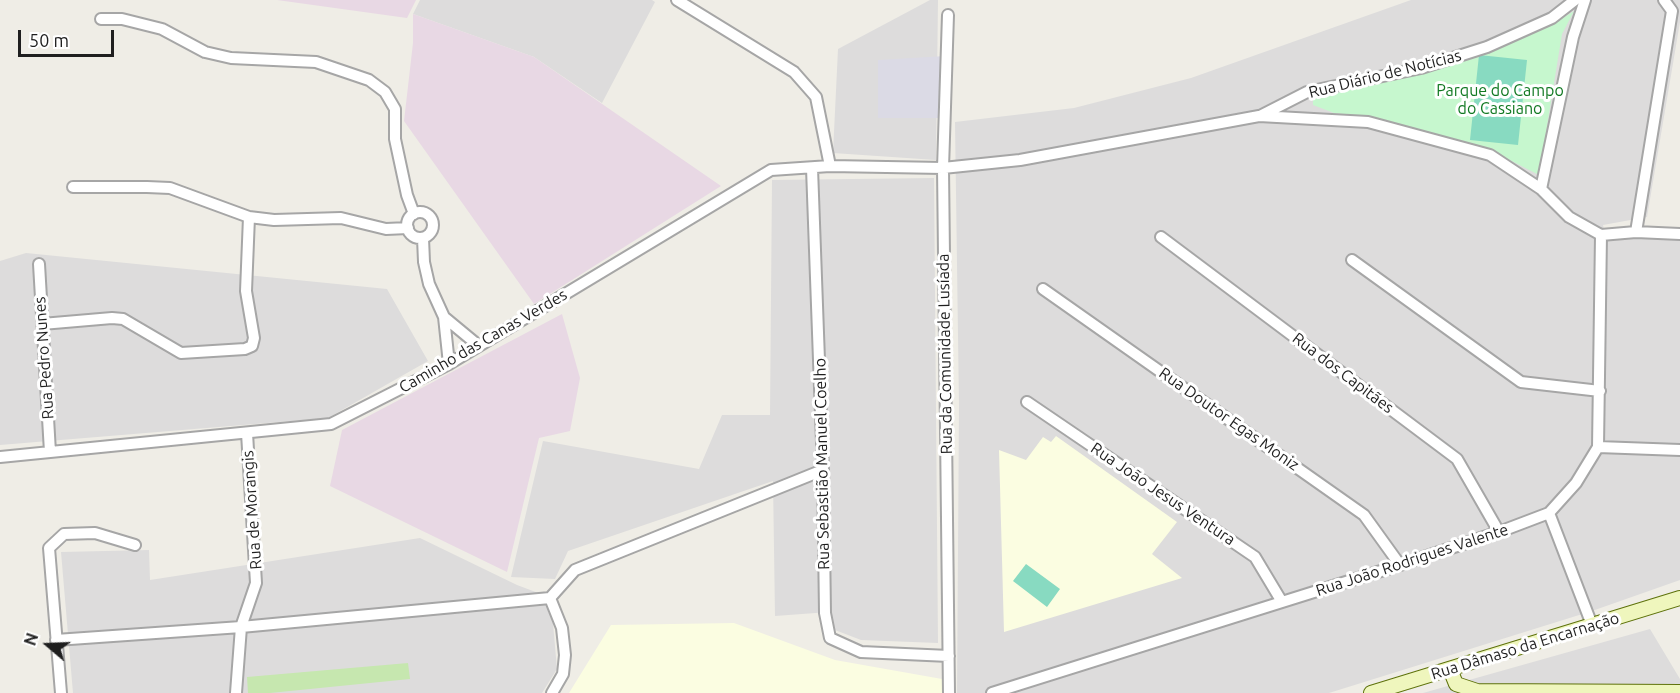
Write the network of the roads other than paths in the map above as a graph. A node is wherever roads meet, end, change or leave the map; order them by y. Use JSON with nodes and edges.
{"nodes":[{"id":1,"x":677,"y":0,"type":"edge"},
{"id":2,"x":1575,"y":0,"type":"edge"},
{"id":3,"x":1585,"y":0,"type":"edge"},
{"id":4,"x":1664,"y":0,"type":"edge"},
{"id":5,"x":691,"y":4,"type":"edge"},
{"id":6,"x":948,"y":15,"type":"dead end"},
{"id":7,"x":101,"y":19,"type":"dead end"},
{"id":8,"x":1258,"y":116,"type":"junction"},
{"id":9,"x":830,"y":166,"type":"junction"},
{"id":10,"x":812,"y":168,"type":"junction"},
{"id":11,"x":943,"y":168,"type":"junction"},
{"id":12,"x":73,"y":188,"type":"dead end"},
{"id":13,"x":1541,"y":189,"type":"junction"},
{"id":14,"x":414,"y":214,"type":"junction"},
{"id":15,"x":249,"y":217,"type":"junction"},
{"id":16,"x":408,"y":228,"type":"junction"},
{"id":17,"x":1636,"y":232,"type":"junction"},
{"id":18,"x":1680,"y":234,"type":"edge"},
{"id":19,"x":1602,"y":235,"type":"junction"},
{"id":20,"x":1161,"y":237,"type":"dead end"},
{"id":21,"x":423,"y":238,"type":"junction"},
{"id":22,"x":1352,"y":260,"type":"dead end"},
{"id":23,"x":39,"y":264,"type":"dead end"},
{"id":24,"x":1043,"y":289,"type":"dead end"},
{"id":25,"x":444,"y":317,"type":"junction"},
{"id":26,"x":42,"y":324,"type":"junction"},
{"id":27,"x":479,"y":346,"type":"junction"},
{"id":28,"x":449,"y":364,"type":"junction"},
{"id":29,"x":1600,"y":391,"type":"junction"},
{"id":30,"x":1027,"y":402,"type":"dead end"},
{"id":31,"x":246,"y":433,"type":"junction"},
{"id":32,"x":1598,"y":447,"type":"junction"},
{"id":33,"x":1680,"y":450,"type":"edge"},
{"id":34,"x":50,"y":452,"type":"junction"},
{"id":35,"x":0,"y":457,"type":"edge"},
{"id":36,"x":824,"y":470,"type":"junction"},
{"id":37,"x":1549,"y":513,"type":"junction"},
{"id":38,"x":1498,"y":532,"type":"junction"},
{"id":39,"x":135,"y":546,"type":"dead end"},
{"id":40,"x":1400,"y":565,"type":"junction"},
{"id":41,"x":550,"y":598,"type":"junction"},
{"id":42,"x":1680,"y":598,"type":"edge"},
{"id":43,"x":1282,"y":602,"type":"junction"},
{"id":44,"x":1592,"y":625,"type":"junction"},
{"id":45,"x":241,"y":627,"type":"junction"},
{"id":46,"x":56,"y":640,"type":"junction"},
{"id":47,"x":949,"y":656,"type":"junction"},
{"id":48,"x":1449,"y":669,"type":"junction"},
{"id":49,"x":1680,"y":692,"type":"edge"},
{"id":50,"x":61,"y":693,"type":"edge"},
{"id":51,"x":236,"y":693,"type":"edge"},
{"id":52,"x":552,"y":693,"type":"edge"},
{"id":53,"x":949,"y":693,"type":"edge"},
{"id":54,"x":992,"y":693,"type":"edge"},
{"id":55,"x":1371,"y":693,"type":"edge"}],
"edges":[{"from":1,"to":5,"type":"street"},
{"from":2,"to":8,"type":"street","name":"Rua Diário de Notícias"},
{"from":3,"to":13,"type":"street"},
{"from":4,"to":17,"type":"street"},
{"from":5,"to":9,"type":"street"},
{"from":6,"to":11,"type":"street","name":"Rua da Comunidade Lusíada"},
{"from":7,"to":14,"type":"street"},
{"from":8,"to":11,"type":"street","name":"Rua Diário de Notícias"},
{"from":8,"to":13,"type":"street","name":"Rua Diário de Notícias"},
{"from":9,"to":10,"type":"street","name":"Caminho das Canas Verdes"},
{"from":9,"to":11,"type":"street","name":"Caminho das Canas Verdes"},
{"from":10,"to":27,"type":"street","name":"Caminho das Canas Verdes"},
{"from":10,"to":36,"type":"street","name":"Rua Sebastião Manuel Coelho"},
{"from":11,"to":47,"type":"street","name":"Rua da Comunidade Lusíada"},
{"from":12,"to":15,"type":"street"},
{"from":13,"to":19,"type":"street","name":"Rua Diário de Notícias"},
{"from":14,"to":16,"type":"street"},
{"from":14,"to":21,"type":"street"},
{"from":15,"to":16,"type":"street"},
{"from":15,"to":26,"type":"street"},
{"from":16,"to":21,"type":"street"},
{"from":17,"to":18,"type":"street"},
{"from":17,"to":19,"type":"street"},
{"from":19,"to":29,"type":"street","name":"Rua João Rodrigues Valente"},
{"from":20,"to":38,"type":"street","name":"Rua dos Capitães"},
{"from":21,"to":25,"type":"street"},
{"from":22,"to":29,"type":"street"},
{"from":23,"to":26,"type":"street","name":"Rua Pedro Nunes"},
{"from":24,"to":40,"type":"street","name":"Rua Doutor Egas Moniz"},
{"from":25,"to":27,"type":"street"},
{"from":25,"to":28,"type":"street"},
{"from":26,"to":34,"type":"street","name":"Rua Pedro Nunes"},
{"from":27,"to":28,"type":"street","name":"Caminho das Canas Verdes"},
{"from":28,"to":31,"type":"street","name":"Caminho das Canas Verdes"},
{"from":29,"to":32,"type":"street","name":"Rua João Rodrigues Valente"},
{"from":30,"to":43,"type":"street","name":"Rua João Jesus Ventura"},
{"from":31,"to":34,"type":"street","name":"Caminho das Canas Verdes"},
{"from":31,"to":45,"type":"street","name":"Rua de Morangis"},
{"from":32,"to":33,"type":"street"},
{"from":32,"to":37,"type":"street","name":"Rua João Rodrigues Valente"},
{"from":34,"to":35,"type":"street","name":"Caminho das Canas Verdes"},
{"from":36,"to":41,"type":"street"},
{"from":36,"to":47,"type":"street","name":"Rua Sebastião Manuel Coelho"},
{"from":37,"to":38,"type":"street","name":"Rua João Rodrigues Valente"},
{"from":37,"to":44,"type":"street"},
{"from":38,"to":40,"type":"street","name":"Rua João Rodrigues Valente"},
{"from":39,"to":46,"type":"street"},
{"from":40,"to":43,"type":"street","name":"Rua João Rodrigues Valente"},
{"from":41,"to":45,"type":"street"},
{"from":41,"to":52,"type":"street"},
{"from":42,"to":44,"type":"main road","name":"Rua Dâmaso da Encarnação"},
{"from":43,"to":54,"type":"street","name":"Rua João Rodrigues Valente"},
{"from":44,"to":48,"type":"main road","name":"Rua Dâmaso da Encarnação"},
{"from":45,"to":46,"type":"street"},
{"from":45,"to":51,"type":"street","name":"Rua de Morangis"},
{"from":46,"to":50,"type":"street"},
{"from":47,"to":53,"type":"street","name":"Rua da Comunidade Lusíada"},
{"from":48,"to":49,"type":"main road"},
{"from":48,"to":55,"type":"main road","name":"Rua Dâmaso da Encarnação"}]}
